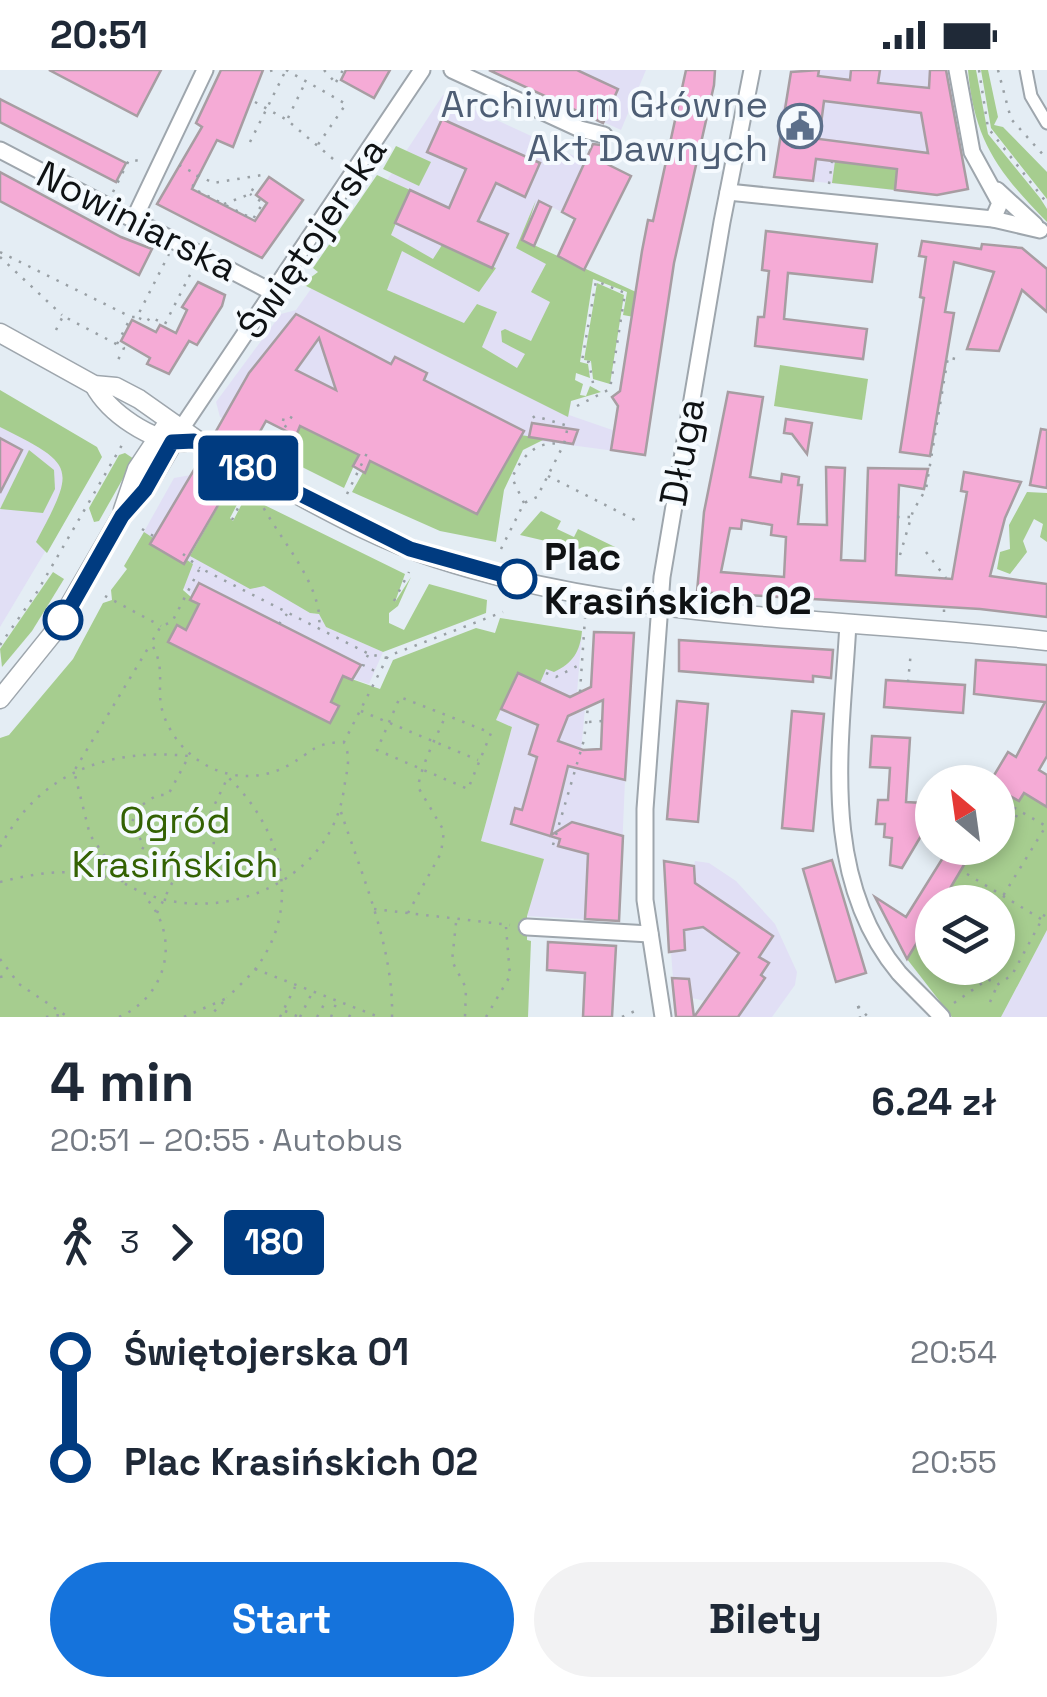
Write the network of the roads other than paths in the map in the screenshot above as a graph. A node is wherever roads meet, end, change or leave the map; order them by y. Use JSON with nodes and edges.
{"nodes":[{"id":1,"x":205,"y":70,"type":"edge"},
{"id":2,"x":422,"y":70,"type":"edge"},
{"id":3,"x":452,"y":70,"type":"edge"},
{"id":4,"x":752,"y":70,"type":"edge"},
{"id":5,"x":957,"y":70,"type":"edge"},
{"id":6,"x":1026,"y":70,"type":"edge"},
{"id":7,"x":1047,"y":123,"type":"edge"},
{"id":8,"x":604,"y":135,"type":"dead end"},
{"id":9,"x":0,"y":150,"type":"edge"},
{"id":10,"x":993,"y":188,"type":"junction"},
{"id":11,"x":728,"y":192,"type":"junction"},
{"id":12,"x":134,"y":219,"type":"junction"},
{"id":13,"x":994,"y":219,"type":"junction"},
{"id":14,"x":1043,"y":233,"type":"edge"},
{"id":15,"x":274,"y":293,"type":"junction"},
{"id":16,"x":0,"y":334,"type":"edge"},
{"id":17,"x":181,"y":435,"type":"junction"},
{"id":18,"x":236,"y":462,"type":"tunnel mouth"},
{"id":19,"x":660,"y":605,"type":"junction"},
{"id":20,"x":848,"y":623,"type":"junction"},
{"id":21,"x":1047,"y":640,"type":"edge"},
{"id":22,"x":0,"y":699,"type":"edge"},
{"id":23,"x":527,"y":927,"type":"road end"},
{"id":24,"x":650,"y":934,"type":"junction"},
{"id":25,"x":948,"y":1011,"type":"edge"},
{"id":26,"x":663,"y":1017,"type":"edge"}],
"edges":[{"from":1,"to":12,"type":"street"},
{"from":2,"to":15,"type":"street","name":"Świętojerska"},
{"from":3,"to":8,"type":"street"},
{"from":4,"to":11,"type":"street","name":"Długa"},
{"from":5,"to":10,"type":"street"},
{"from":6,"to":7,"type":"street"},
{"from":9,"to":12,"type":"street","name":"Nowiniarska"},
{"from":10,"to":13,"type":"street"},
{"from":10,"to":14,"type":"street"},
{"from":11,"to":13,"type":"street"},
{"from":11,"to":19,"type":"street","name":"Długa"},
{"from":12,"to":15,"type":"street","name":"Nowiniarska"},
{"from":13,"to":14,"type":"street"},
{"from":15,"to":17,"type":"street","name":"Świętojerska"},
{"from":16,"to":17,"type":"street"},
{"from":17,"to":22,"type":"street","name":"Świętojerska"},
{"from":18,"to":19,"type":"street"},
{"from":19,"to":20,"type":"street"},
{"from":19,"to":24,"type":"street","name":"Długa"},
{"from":20,"to":21,"type":"street"},
{"from":20,"to":25,"type":"street"},
{"from":23,"to":24,"type":"street"},
{"from":24,"to":26,"type":"street","name":"Długa"}]}
